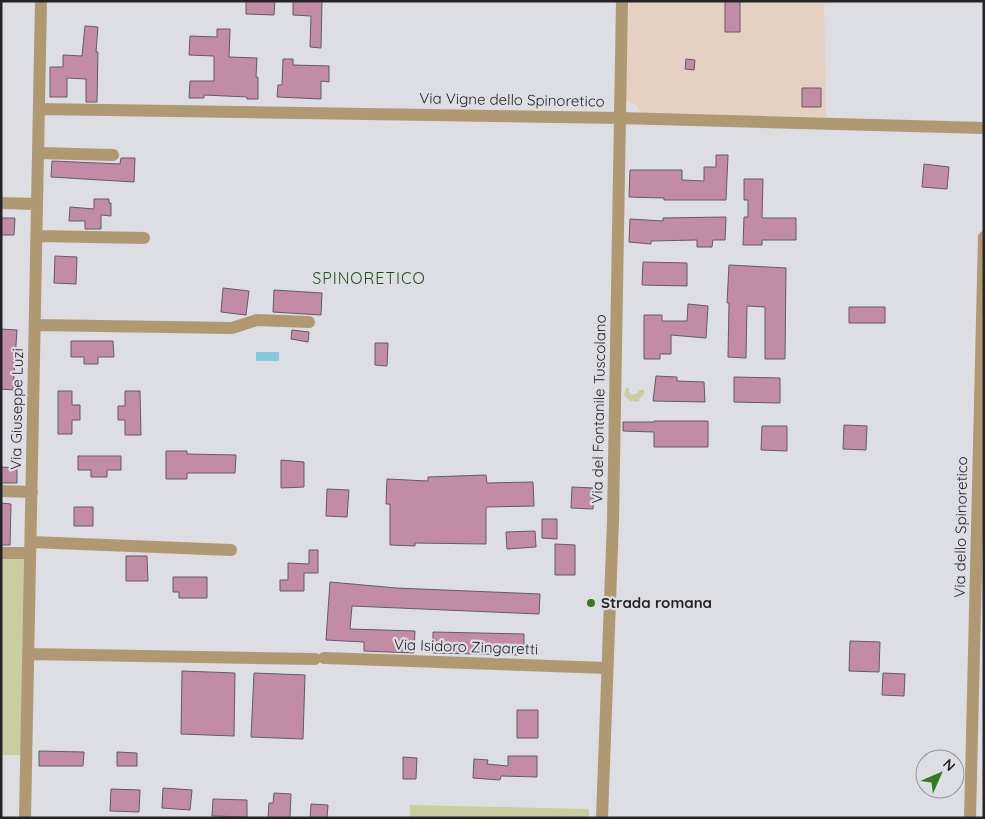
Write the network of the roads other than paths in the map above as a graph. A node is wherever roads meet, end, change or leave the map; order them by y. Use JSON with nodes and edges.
{"nodes":[{"id":1,"x":41,"y":1,"type":"edge"},
{"id":2,"x":622,"y":1,"type":"edge"},
{"id":3,"x":39,"y":109,"type":"junction"},
{"id":4,"x":620,"y":118,"type":"junction"},
{"id":5,"x":984,"y":128,"type":"edge"},
{"id":6,"x":38,"y":153,"type":"junction"},
{"id":7,"x":113,"y":155,"type":"dead end"},
{"id":8,"x":1,"y":203,"type":"edge"},
{"id":9,"x":37,"y":204,"type":"junction"},
{"id":10,"x":37,"y":236,"type":"junction"},
{"id":11,"x":984,"y":237,"type":"edge"},
{"id":12,"x":144,"y":238,"type":"dead end"},
{"id":13,"x":309,"y":322,"type":"dead end"},
{"id":14,"x":35,"y":324,"type":"junction"},
{"id":15,"x":1,"y":491,"type":"edge"},
{"id":16,"x":32,"y":492,"type":"junction"},
{"id":17,"x":31,"y":548,"type":"junction"},
{"id":18,"x":231,"y":550,"type":"dead end"},
{"id":19,"x":1,"y":553,"type":"edge"},
{"id":20,"x":28,"y":654,"type":"junction"},
{"id":21,"x":608,"y":668,"type":"junction"},
{"id":22,"x":25,"y":818,"type":"edge"},
{"id":23,"x":602,"y":818,"type":"edge"},
{"id":24,"x":970,"y":818,"type":"edge"}],
"edges":[{"from":1,"to":3,"type":"street","name":"Via Giuseppe Luzi"},
{"from":2,"to":4,"type":"street","name":"Via del Fontanile Tuscolano"},
{"from":3,"to":4,"type":"street","name":"Via Vigne dello Spinoretico"},
{"from":3,"to":6,"type":"street","name":"Via Giuseppe Luzi"},
{"from":4,"to":5,"type":"street","name":"Via Vigne dello Spinoretico"},
{"from":4,"to":21,"type":"street","name":"Via del Fontanile Tuscolano"},
{"from":6,"to":7,"type":"street"},
{"from":6,"to":9,"type":"street","name":"Via Giuseppe Luzi"},
{"from":8,"to":9,"type":"street"},
{"from":9,"to":10,"type":"street","name":"Via Giuseppe Luzi"},
{"from":10,"to":12,"type":"street"},
{"from":10,"to":14,"type":"street","name":"Via Giuseppe Luzi"},
{"from":11,"to":24,"type":"street","name":"Via dello Spinoretico"},
{"from":13,"to":14,"type":"street"},
{"from":14,"to":16,"type":"street","name":"Via Giuseppe Luzi"},
{"from":15,"to":16,"type":"street"},
{"from":16,"to":17,"type":"street","name":"Via Giuseppe Luzi"},
{"from":17,"to":18,"type":"street"},
{"from":17,"to":19,"type":"street"},
{"from":17,"to":20,"type":"street","name":"Via Giuseppe Luzi"},
{"from":20,"to":21,"type":"street","name":"Via Isidoro Zingaretti"},
{"from":20,"to":22,"type":"street","name":"Via Giuseppe Luzi"},
{"from":21,"to":23,"type":"street","name":"Via del Fontanile Tuscolano"}]}
